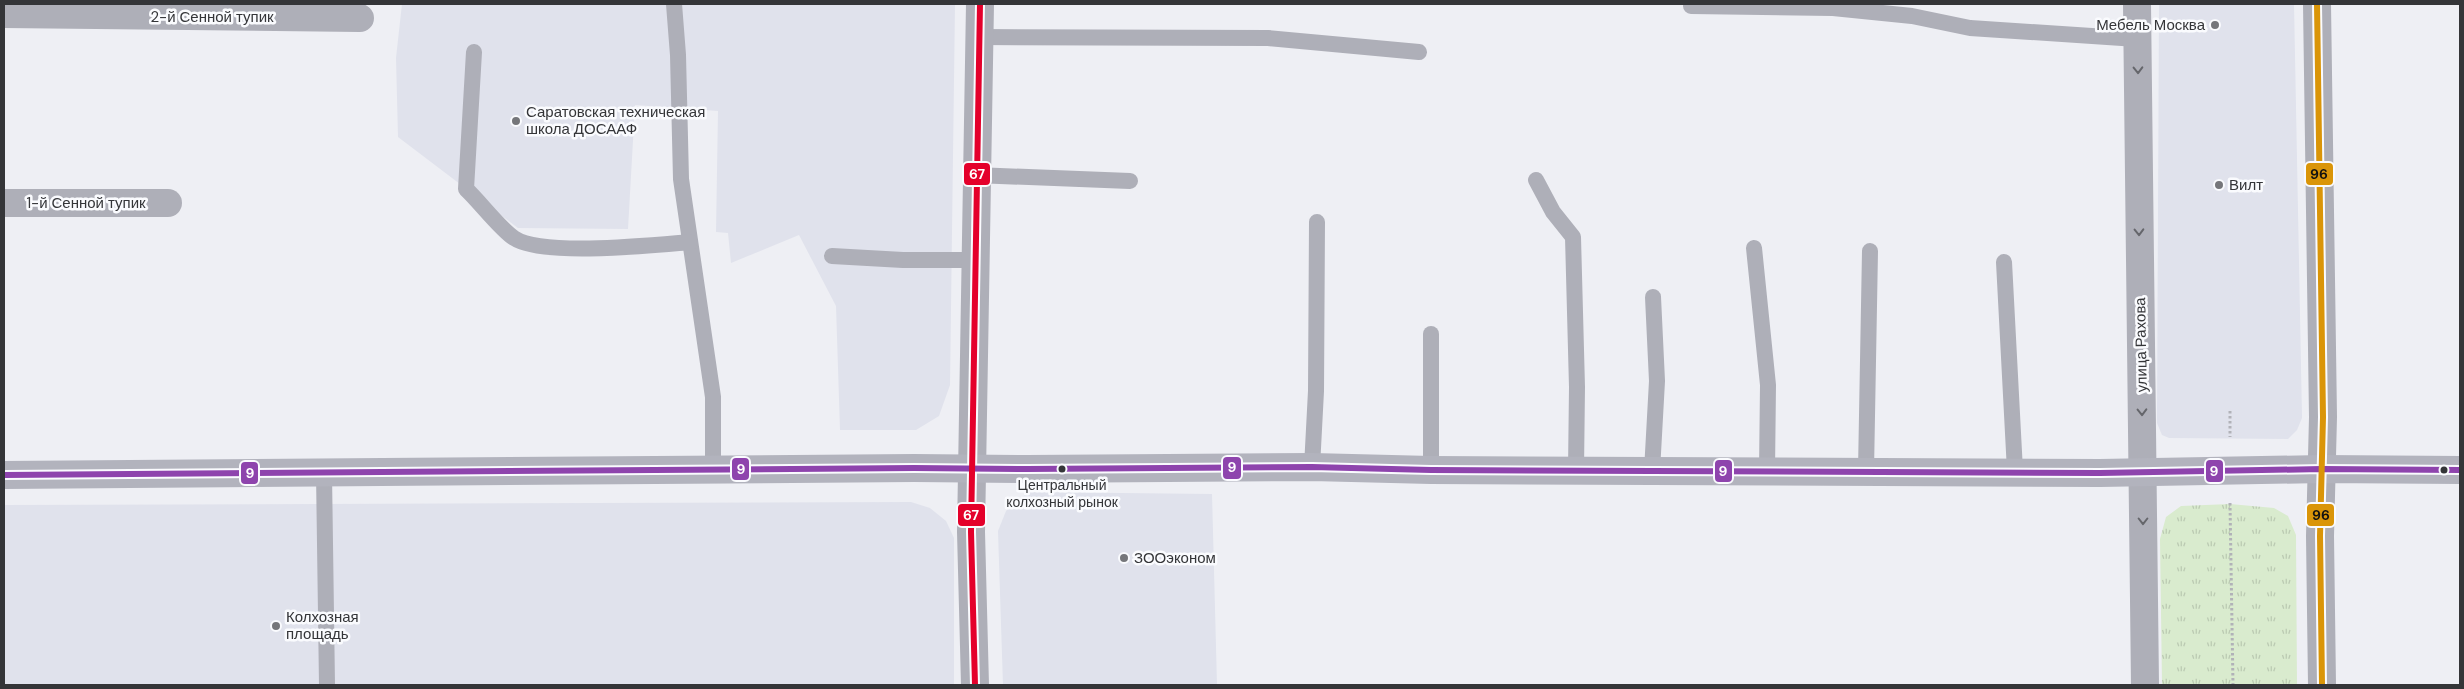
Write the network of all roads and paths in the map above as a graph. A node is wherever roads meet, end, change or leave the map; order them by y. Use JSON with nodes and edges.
{"nodes":[{"id":1,"x":674,"y":4,"type":"edge"},
{"id":2,"x":980,"y":4,"type":"edge"},
{"id":3,"x":2137,"y":4,"type":"edge"},
{"id":4,"x":2317,"y":4,"type":"edge"},
{"id":5,"x":1691,"y":6,"type":"dead end"},
{"id":6,"x":4,"y":14,"type":"edge"},
{"id":7,"x":360,"y":18,"type":"dead end"},
{"id":8,"x":979,"y":37,"type":"junction"},
{"id":9,"x":2137,"y":39,"type":"junction"},
{"id":10,"x":474,"y":52,"type":"dead end"},
{"id":11,"x":1419,"y":52,"type":"dead end"},
{"id":12,"x":975,"y":175,"type":"junction"},
{"id":13,"x":1536,"y":180,"type":"dead end"},
{"id":14,"x":1130,"y":181,"type":"dead end"},
{"id":15,"x":4,"y":203,"type":"edge"},
{"id":16,"x":168,"y":203,"type":"dead end"},
{"id":17,"x":1317,"y":222,"type":"dead end"},
{"id":18,"x":690,"y":242,"type":"junction"},
{"id":19,"x":1754,"y":248,"type":"dead end"},
{"id":20,"x":1870,"y":251,"type":"dead end"},
{"id":21,"x":832,"y":256,"type":"dead end"},
{"id":22,"x":975,"y":260,"type":"junction"},
{"id":23,"x":2004,"y":262,"type":"dead end"},
{"id":24,"x":1653,"y":296,"type":"dead end"},
{"id":25,"x":1431,"y":334,"type":"dead end"},
{"id":26,"x":2230,"y":412,"type":"dead end"},
{"id":27,"x":1312,"y":467,"type":"junction"},
{"id":28,"x":972,"y":468,"type":"junction"},
{"id":29,"x":2322,"y":469,"type":"junction"},
{"id":30,"x":713,"y":470,"type":"junction"},
{"id":31,"x":1431,"y":470,"type":"junction"},
{"id":32,"x":1576,"y":470,"type":"junction"},
{"id":33,"x":2460,"y":470,"type":"edge"},
{"id":34,"x":1652,"y":471,"type":"junction"},
{"id":35,"x":1767,"y":471,"type":"junction"},
{"id":36,"x":2015,"y":471,"type":"junction"},
{"id":37,"x":1866,"y":472,"type":"junction"},
{"id":38,"x":2143,"y":472,"type":"junction"},
{"id":39,"x":2230,"y":472,"type":"junction"},
{"id":40,"x":324,"y":473,"type":"junction"},
{"id":41,"x":4,"y":476,"type":"edge"},
{"id":42,"x":327,"y":685,"type":"edge"},
{"id":43,"x":976,"y":685,"type":"edge"},
{"id":44,"x":2146,"y":685,"type":"edge"},
{"id":45,"x":2232,"y":685,"type":"edge"},
{"id":46,"x":2322,"y":685,"type":"edge"}],
"edges":[{"from":1,"to":18,"type":"lane"},
{"from":2,"to":8,"type":"street"},
{"from":3,"to":9,"type":"street","name":"улица Рахова"},
{"from":4,"to":29,"type":"street"},
{"from":5,"to":9,"type":"lane"},
{"from":6,"to":7,"type":"street","name":"2-й Сенной тупик"},
{"from":8,"to":11,"type":"lane"},
{"from":8,"to":12,"type":"street"},
{"from":9,"to":38,"type":"street","name":"улица Рахова","one_way":true},
{"from":10,"to":18,"type":"lane"},
{"from":12,"to":14,"type":"lane"},
{"from":12,"to":22,"type":"street"},
{"from":13,"to":32,"type":"lane"},
{"from":15,"to":16,"type":"street","name":"1-й Сенной тупик"},
{"from":17,"to":27,"type":"lane"},
{"from":18,"to":30,"type":"lane"},
{"from":19,"to":35,"type":"lane"},
{"from":20,"to":37,"type":"lane"},
{"from":21,"to":22,"type":"lane"},
{"from":22,"to":28,"type":"street"},
{"from":23,"to":36,"type":"lane"},
{"from":24,"to":34,"type":"lane"},
{"from":25,"to":31,"type":"lane"},
{"from":26,"to":39,"type":"path"},
{"from":27,"to":28,"type":"main road"},
{"from":27,"to":31,"type":"main road"},
{"from":28,"to":30,"type":"main road"},
{"from":28,"to":43,"type":"street"},
{"from":29,"to":33,"type":"main road"},
{"from":29,"to":39,"type":"main road"},
{"from":29,"to":46,"type":"street"},
{"from":30,"to":40,"type":"main road"},
{"from":31,"to":32,"type":"main road"},
{"from":32,"to":34,"type":"main road"},
{"from":34,"to":35,"type":"main road"},
{"from":35,"to":37,"type":"main road"},
{"from":36,"to":37,"type":"main road"},
{"from":36,"to":38,"type":"main road"},
{"from":38,"to":39,"type":"main road"},
{"from":38,"to":44,"type":"street","name":"улица Рахова","one_way":true},
{"from":39,"to":45,"type":"path"},
{"from":40,"to":41,"type":"main road"},
{"from":40,"to":42,"type":"lane"}]}
